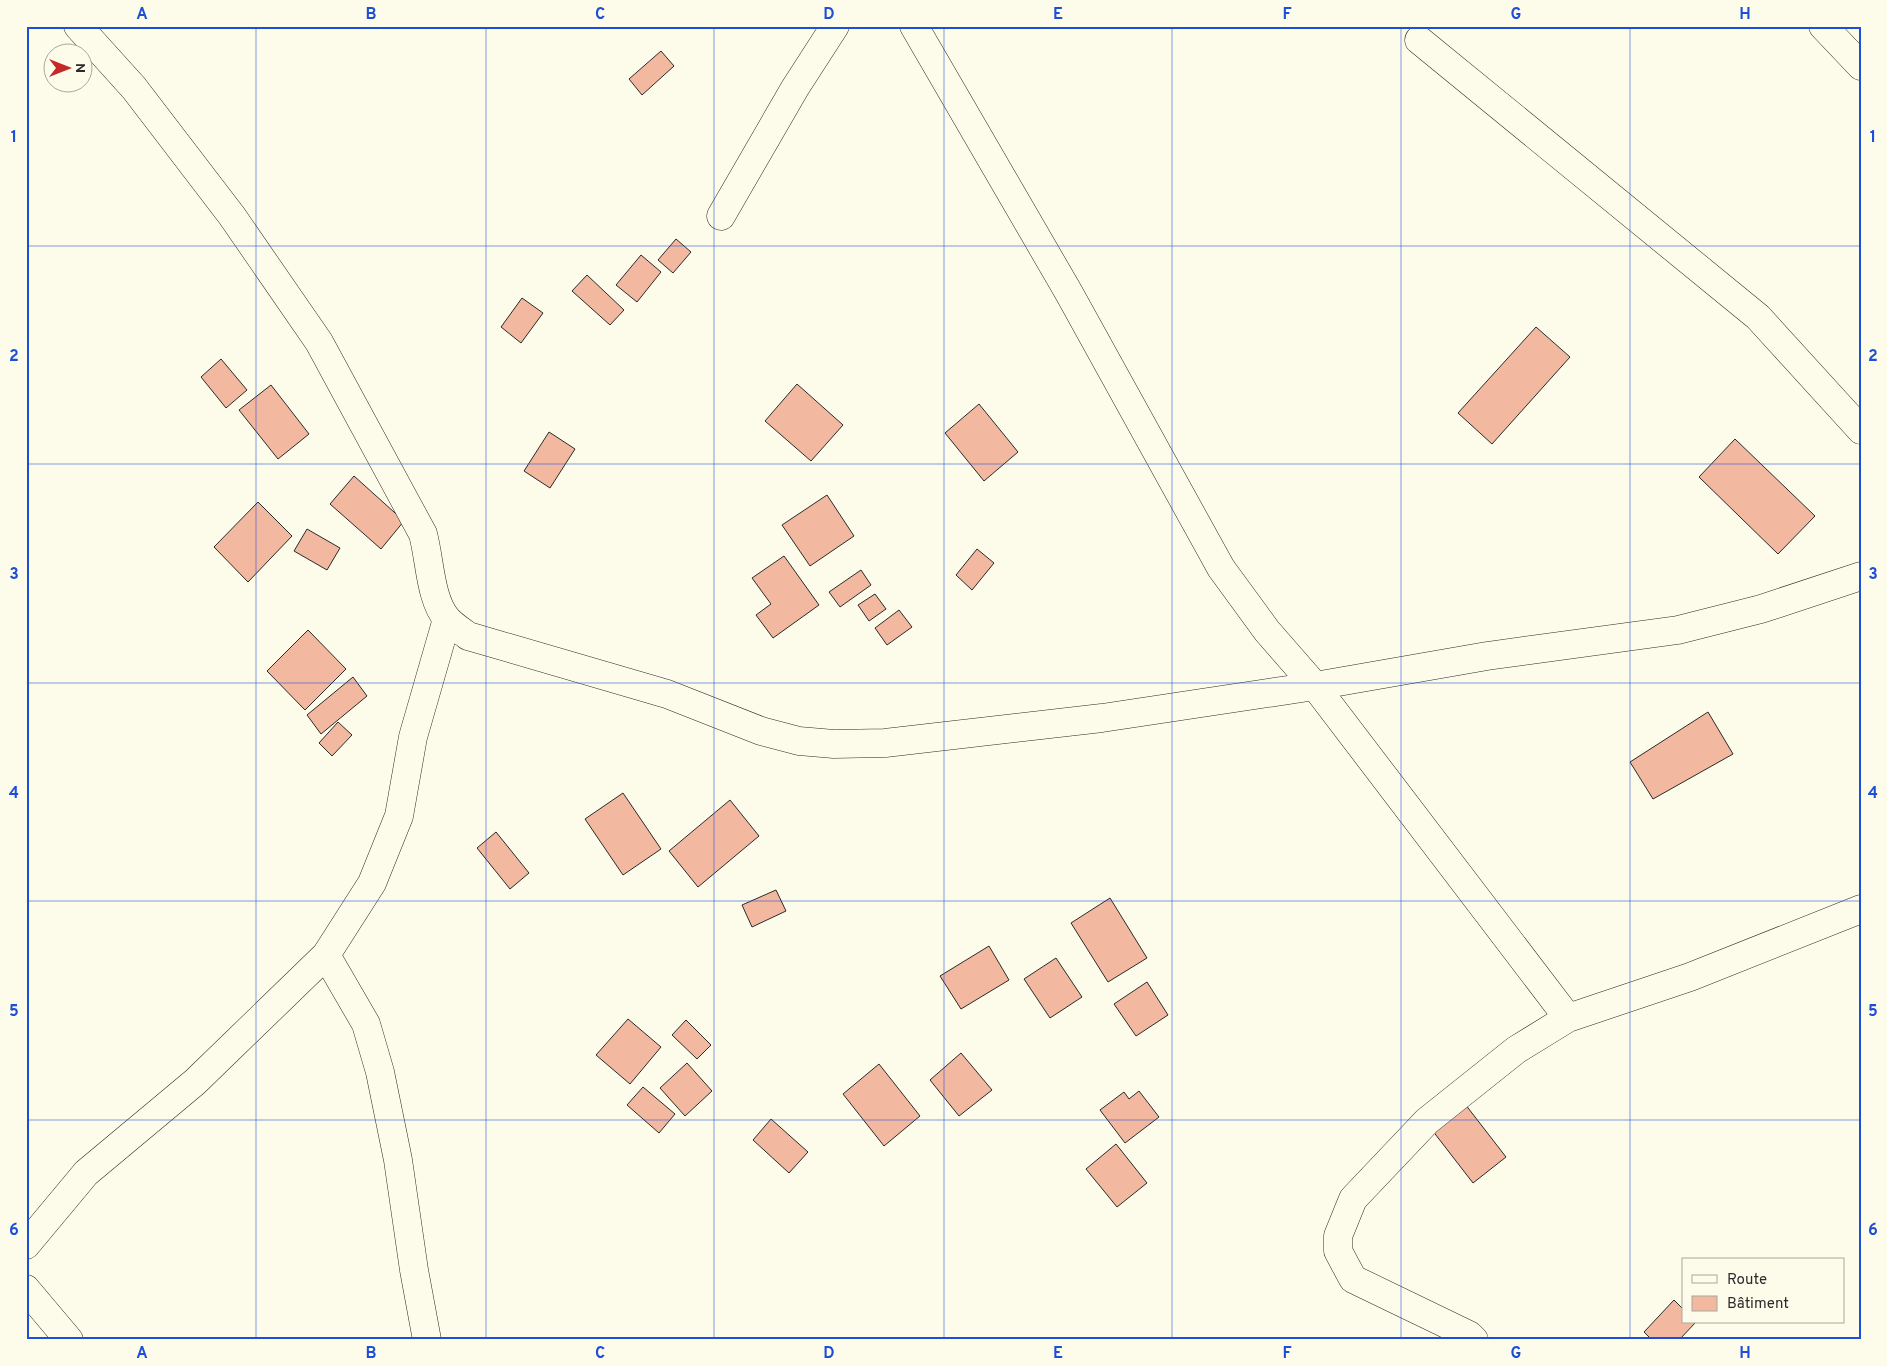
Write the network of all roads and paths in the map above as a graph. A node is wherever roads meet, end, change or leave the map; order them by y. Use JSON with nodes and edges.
{"nodes":[{"id":1,"x":78,"y":26,"type":"edge"},
{"id":2,"x":835,"y":26,"type":"edge"},
{"id":3,"x":914,"y":26,"type":"edge"},
{"id":4,"x":1823,"y":26,"type":"edge"},
{"id":5,"x":1419,"y":40,"type":"dead end"},
{"id":6,"x":1861,"y":66,"type":"edge"},
{"id":7,"x":720,"y":216,"type":"dead end"},
{"id":8,"x":1861,"y":430,"type":"edge"},
{"id":9,"x":1861,"y":576,"type":"edge"},
{"id":10,"x":447,"y":618,"type":"junction"},
{"id":11,"x":1315,"y":686,"type":"junction"},
{"id":12,"x":1861,"y":909,"type":"edge"},
{"id":13,"x":326,"y":955,"type":"junction"},
{"id":14,"x":1568,"y":1018,"type":"junction"},
{"id":15,"x":26,"y":1245,"type":"edge"},
{"id":16,"x":26,"y":1289,"type":"edge"},
{"id":17,"x":69,"y":1340,"type":"edge"},
{"id":18,"x":427,"y":1340,"type":"edge"},
{"id":19,"x":1474,"y":1340,"type":"edge"}],
"edges":[{"from":1,"to":10,"type":"street"},
{"from":2,"to":7,"type":"street"},
{"from":3,"to":11,"type":"street"},
{"from":4,"to":6,"type":"street"},
{"from":5,"to":8,"type":"street"},
{"from":9,"to":11,"type":"street"},
{"from":10,"to":11,"type":"street"},
{"from":10,"to":13,"type":"street"},
{"from":11,"to":14,"type":"street"},
{"from":12,"to":14,"type":"street"},
{"from":13,"to":15,"type":"street"},
{"from":13,"to":18,"type":"street"},
{"from":14,"to":19,"type":"street"},
{"from":16,"to":17,"type":"street"}]}
